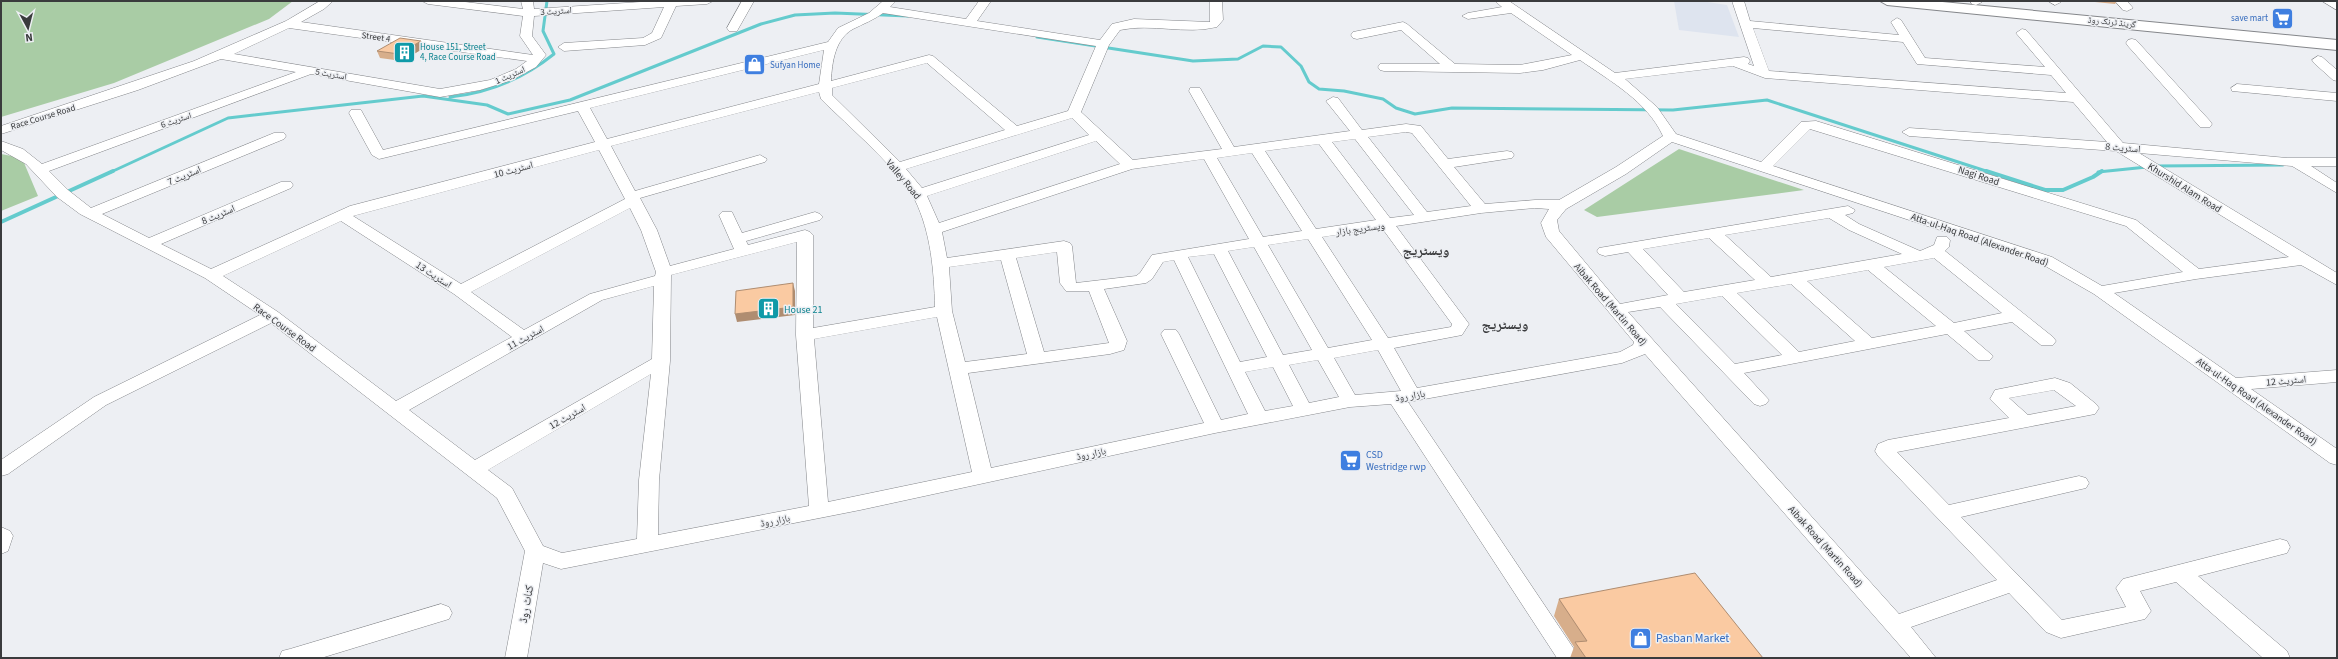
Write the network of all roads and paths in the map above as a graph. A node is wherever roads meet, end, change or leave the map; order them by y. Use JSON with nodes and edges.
{"nodes":[{"id":1,"x":327,"y":1,"type":"edge"},
{"id":2,"x":428,"y":1,"type":"edge"},
{"id":3,"x":708,"y":1,"type":"edge"},
{"id":4,"x":748,"y":1,"type":"edge"},
{"id":5,"x":985,"y":1,"type":"edge"},
{"id":6,"x":1216,"y":1,"type":"edge"},
{"id":7,"x":1501,"y":1,"type":"edge"},
{"id":8,"x":1738,"y":1,"type":"edge"},
{"id":9,"x":1887,"y":1,"type":"edge"},
{"id":10,"x":1974,"y":1,"type":"edge"},
{"id":11,"x":2328,"y":1,"type":"edge"},
{"id":12,"x":672,"y":2,"type":"edge"},
{"id":13,"x":595,"y":5,"type":"edge"},
{"id":14,"x":528,"y":7,"type":"edge"},
{"id":15,"x":2337,"y":7,"type":"edge"},
{"id":16,"x":1512,"y":9,"type":"junction"},
{"id":17,"x":879,"y":10,"type":"edge"},
{"id":18,"x":2102,"y":12,"type":"junction"},
{"id":19,"x":2047,"y":15,"type":"junction"},
{"id":20,"x":1468,"y":16,"type":"dead end"},
{"id":21,"x":1897,"y":22,"type":"dead end"},
{"id":22,"x":970,"y":23,"type":"junction"},
{"id":23,"x":286,"y":24,"type":"junction"},
{"id":24,"x":1745,"y":24,"type":"junction"},
{"id":25,"x":733,"y":28,"type":"dead end"},
{"id":26,"x":2314,"y":32,"type":"junction"},
{"id":27,"x":2022,"y":33,"type":"dead end"},
{"id":28,"x":2337,"y":34,"type":"edge"},
{"id":29,"x":1357,"y":35,"type":"dead end"},
{"id":30,"x":1908,"y":39,"type":"junction"},
{"id":31,"x":2337,"y":40,"type":"edge"},
{"id":32,"x":2132,"y":43,"type":"dead end"},
{"id":33,"x":834,"y":44,"type":"junction"},
{"id":34,"x":2337,"y":45,"type":"edge"},
{"id":35,"x":1102,"y":46,"type":"junction"},
{"id":36,"x":564,"y":47,"type":"dead end"},
{"id":37,"x":221,"y":55,"type":"junction"},
{"id":38,"x":1582,"y":56,"type":"junction"},
{"id":39,"x":537,"y":59,"type":"junction"},
{"id":40,"x":1757,"y":59,"type":"junction"},
{"id":41,"x":2318,"y":60,"type":"dead end"},
{"id":42,"x":1733,"y":62,"type":"junction"},
{"id":43,"x":1384,"y":67,"type":"dead end"},
{"id":44,"x":1452,"y":68,"type":"junction"},
{"id":45,"x":311,"y":70,"type":"junction"},
{"id":46,"x":2055,"y":72,"type":"junction"},
{"id":47,"x":1765,"y":74,"type":"junction"},
{"id":48,"x":1613,"y":77,"type":"junction"},
{"id":49,"x":2337,"y":77,"type":"edge"},
{"id":50,"x":825,"y":87,"type":"junction"},
{"id":51,"x":2237,"y":88,"type":"dead end"},
{"id":52,"x":1195,"y":91,"type":"dead end"},
{"id":53,"x":440,"y":93,"type":"joint"},
{"id":54,"x":2337,"y":97,"type":"edge"},
{"id":55,"x":2077,"y":98,"type":"junction"},
{"id":56,"x":1333,"y":101,"type":"dead end"},
{"id":57,"x":582,"y":106,"type":"junction"},
{"id":58,"x":356,"y":113,"type":"dead end"},
{"id":59,"x":1074,"y":113,"type":"junction"},
{"id":60,"x":1,"y":121,"type":"edge"},
{"id":61,"x":20,"y":124,"type":"junction"},
{"id":62,"x":2205,"y":124,"type":"dead end"},
{"id":63,"x":1,"y":130,"type":"edge"},
{"id":64,"x":1015,"y":131,"type":"junction"},
{"id":65,"x":1909,"y":132,"type":"dead end"},
{"id":66,"x":1360,"y":134,"type":"junction"},
{"id":67,"x":278,"y":136,"type":"dead end"},
{"id":68,"x":1099,"y":136,"type":"junction"},
{"id":69,"x":1670,"y":137,"type":"junction"},
{"id":70,"x":1323,"y":139,"type":"junction"},
{"id":71,"x":1,"y":145,"type":"edge"},
{"id":72,"x":604,"y":145,"type":"junction"},
{"id":73,"x":2119,"y":146,"type":"junction"},
{"id":74,"x":1256,"y":148,"type":"junction"},
{"id":75,"x":1230,"y":151,"type":"junction"},
{"id":76,"x":1208,"y":154,"type":"junction"},
{"id":77,"x":1507,"y":155,"type":"dead end"},
{"id":78,"x":760,"y":159,"type":"dead end"},
{"id":79,"x":2337,"y":162,"type":"edge"},
{"id":80,"x":1445,"y":164,"type":"junction"},
{"id":81,"x":1130,"y":165,"type":"junction"},
{"id":82,"x":2299,"y":165,"type":"junction"},
{"id":83,"x":896,"y":167,"type":"junction"},
{"id":84,"x":1763,"y":168,"type":"junction"},
{"id":85,"x":41,"y":169,"type":"junction"},
{"id":86,"x":286,"y":185,"type":"dead end"},
{"id":87,"x":2337,"y":189,"type":"edge"},
{"id":88,"x":918,"y":194,"type":"junction"},
{"id":89,"x":633,"y":198,"type":"junction"},
{"id":90,"x":1563,"y":205,"type":"junction"},
{"id":91,"x":1481,"y":209,"type":"junction"},
{"id":92,"x":1848,"y":210,"type":"dead end"},
{"id":93,"x":1832,"y":213,"type":"junction"},
{"id":94,"x":90,"y":214,"type":"junction"},
{"id":95,"x":341,"y":215,"type":"junction"},
{"id":96,"x":726,"y":215,"type":"dead end"},
{"id":97,"x":815,"y":217,"type":"dead end"},
{"id":98,"x":1424,"y":218,"type":"junction"},
{"id":99,"x":1388,"y":224,"type":"junction"},
{"id":100,"x":934,"y":230,"type":"junction"},
{"id":101,"x":1713,"y":233,"type":"junction"},
{"id":102,"x":1312,"y":234,"type":"junction"},
{"id":103,"x":1260,"y":242,"type":"junction"},
{"id":104,"x":149,"y":243,"type":"junction"},
{"id":105,"x":740,"y":245,"type":"junction"},
{"id":106,"x":1631,"y":246,"type":"junction"},
{"id":107,"x":1218,"y":249,"type":"junction"},
{"id":108,"x":1605,"y":251,"type":"dead end"},
{"id":109,"x":1179,"y":254,"type":"junction"},
{"id":110,"x":1007,"y":255,"type":"junction"},
{"id":111,"x":1918,"y":256,"type":"junction"},
{"id":112,"x":2303,"y":260,"type":"junction"},
{"id":113,"x":940,"y":264,"type":"junction"},
{"id":114,"x":1871,"y":264,"type":"junction"},
{"id":115,"x":2196,"y":274,"type":"junction"},
{"id":116,"x":663,"y":275,"type":"junction"},
{"id":117,"x":211,"y":276,"type":"junction"},
{"id":118,"x":1794,"y":278,"type":"junction"},
{"id":119,"x":2337,"y":280,"type":"edge"},
{"id":120,"x":1767,"y":282,"type":"junction"},
{"id":121,"x":1095,"y":286,"type":"junction"},
{"id":122,"x":1725,"y":290,"type":"junction"},
{"id":123,"x":460,"y":291,"type":"junction"},
{"id":124,"x":2100,"y":291,"type":"junction"},
{"id":125,"x":1672,"y":299,"type":"junction"},
{"id":126,"x":1618,"y":309,"type":"junction"},
{"id":127,"x":944,"y":311,"type":"junction"},
{"id":128,"x":272,"y":316,"type":"junction"},
{"id":129,"x":2016,"y":316,"type":"junction"},
{"id":130,"x":1950,"y":328,"type":"junction"},
{"id":131,"x":1170,"y":334,"type":"dead end"},
{"id":132,"x":805,"y":335,"type":"junction"},
{"id":133,"x":524,"y":338,"type":"junction"},
{"id":134,"x":1643,"y":341,"type":"junction"},
{"id":135,"x":2047,"y":341,"type":"dead end"},
{"id":136,"x":1383,"y":344,"type":"junction"},
{"id":137,"x":1869,"y":344,"type":"junction"},
{"id":138,"x":1323,"y":353,"type":"junction"},
{"id":139,"x":1984,"y":356,"type":"dead end"},
{"id":140,"x":1795,"y":358,"type":"junction"},
{"id":141,"x":1036,"y":359,"type":"junction"},
{"id":142,"x":661,"y":361,"type":"junction"},
{"id":143,"x":1278,"y":361,"type":"junction"},
{"id":144,"x":1235,"y":368,"type":"junction"},
{"id":145,"x":957,"y":369,"type":"junction"},
{"id":146,"x":1731,"y":370,"type":"junction"},
{"id":147,"x":2337,"y":376,"type":"edge"},
{"id":148,"x":2235,"y":384,"type":"junction"},
{"id":149,"x":1404,"y":397,"type":"junction"},
{"id":150,"x":1760,"y":400,"type":"dead end"},
{"id":151,"x":1350,"y":401,"type":"junction"},
{"id":152,"x":395,"y":410,"type":"junction"},
{"id":153,"x":1304,"y":410,"type":"junction"},
{"id":154,"x":1259,"y":418,"type":"junction"},
{"id":155,"x":2024,"y":422,"type":"dead end"},
{"id":156,"x":1215,"y":427,"type":"junction"},
{"id":157,"x":2337,"y":458,"type":"edge"},
{"id":158,"x":1,"y":468,"type":"edge"},
{"id":159,"x":474,"y":470,"type":"junction"},
{"id":160,"x":983,"y":476,"type":"junction"},
{"id":161,"x":2079,"y":483,"type":"dead end"},
{"id":162,"x":819,"y":511,"type":"junction"},
{"id":163,"x":1946,"y":513,"type":"junction"},
{"id":164,"x":1,"y":535,"type":"edge"},
{"id":165,"x":647,"y":545,"type":"junction"},
{"id":166,"x":1,"y":546,"type":"edge"},
{"id":167,"x":2280,"y":547,"type":"dead end"},
{"id":168,"x":535,"y":551,"type":"junction"},
{"id":169,"x":2180,"y":572,"type":"junction"},
{"id":170,"x":2013,"y":583,"type":"junction"},
{"id":171,"x":442,"y":613,"type":"dead end"},
{"id":172,"x":1895,"y":624,"type":"junction"},
{"id":173,"x":290,"y":658,"type":"edge"},
{"id":174,"x":516,"y":658,"type":"edge"},
{"id":175,"x":1569,"y":658,"type":"edge"},
{"id":176,"x":1925,"y":658,"type":"edge"},
{"id":177,"x":2279,"y":658,"type":"edge"}],
"edges":[{"from":1,"to":23,"type":"street","name":"Race Course Road"},
{"from":2,"to":14,"type":"street","name":"اسٹریٹ 3"},
{"from":3,"to":12,"type":"street","name":"اسٹریٹ 3"},
{"from":4,"to":25,"type":"street"},
{"from":5,"to":22,"type":"street"},
{"from":6,"to":35,"type":"street"},
{"from":7,"to":16,"type":"street"},
{"from":8,"to":24,"type":"street"},
{"from":9,"to":19,"type":"highway","name":"گرینڈ ٹرنک روڈ"},
{"from":10,"to":18,"type":"highway","name":"گرینڈ ٹرنک روڈ"},
{"from":11,"to":15,"type":"street"},
{"from":12,"to":13,"type":"street","name":"اسٹریٹ 3"},
{"from":12,"to":36,"type":"street"},
{"from":13,"to":14,"type":"street","name":"اسٹریٹ 3"},
{"from":14,"to":39,"type":"street"},
{"from":16,"to":20,"type":"street"},
{"from":16,"to":38,"type":"street"},
{"from":17,"to":22,"type":"street"},
{"from":17,"to":33,"type":"street"},
{"from":18,"to":19,"type":"highway"},
{"from":18,"to":26,"type":"highway","name":"گرینڈ ٹرنک روڈ"},
{"from":19,"to":34,"type":"highway","name":"گرینڈ ٹرنک روڈ"},
{"from":21,"to":30,"type":"street"},
{"from":22,"to":35,"type":"street"},
{"from":23,"to":37,"type":"street","name":"Race Course Road"},
{"from":23,"to":39,"type":"street","name":"Street 4"},
{"from":24,"to":30,"type":"street"},
{"from":24,"to":40,"type":"street"},
{"from":26,"to":28,"type":"highway","name":"گرینڈ ٹرنک روڈ"},
{"from":26,"to":31,"type":"highway"},
{"from":27,"to":46,"type":"street","name":"Khurshid Alam Road"},
{"from":29,"to":44,"type":"street"},
{"from":30,"to":46,"type":"street"},
{"from":32,"to":62,"type":"street"},
{"from":33,"to":50,"type":"street"},
{"from":33,"to":57,"type":"street"},
{"from":35,"to":59,"type":"street"},
{"from":37,"to":45,"type":"street","name":"اسٹریٹ 5"},
{"from":37,"to":61,"type":"street","name":"Race Course Road"},
{"from":38,"to":44,"type":"street"},
{"from":38,"to":48,"type":"street"},
{"from":39,"to":53,"type":"street","name":"اسٹریٹ 1"},
{"from":40,"to":42,"type":"street"},
{"from":40,"to":47,"type":"street"},
{"from":41,"to":49,"type":"street"},
{"from":42,"to":47,"type":"street"},
{"from":42,"to":48,"type":"street"},
{"from":43,"to":44,"type":"street"},
{"from":45,"to":53,"type":"street","name":"اسٹریٹ 5"},
{"from":45,"to":85,"type":"street","name":"اسٹریٹ 6"},
{"from":46,"to":55,"type":"street","name":"Khurshid Alam Road"},
{"from":47,"to":55,"type":"street"},
{"from":48,"to":69,"type":"street"},
{"from":50,"to":64,"type":"street","name":"اسٹریٹ 10"},
{"from":50,"to":72,"type":"street","name":"اسٹریٹ 10"},
{"from":50,"to":83,"type":"street","name":"Valley Road"},
{"from":51,"to":54,"type":"street"},
{"from":52,"to":75,"type":"street"},
{"from":55,"to":73,"type":"street","name":"Khurshid Alam Road"},
{"from":56,"to":66,"type":"street"},
{"from":57,"to":58,"type":"street"},
{"from":57,"to":72,"type":"street"},
{"from":59,"to":64,"type":"street"},
{"from":59,"to":68,"type":"street"},
{"from":60,"to":61,"type":"street"},
{"from":61,"to":63,"type":"street","name":"Race Course Road"},
{"from":64,"to":83,"type":"street"},
{"from":65,"to":73,"type":"street","name":"اسٹریٹ 8"},
{"from":66,"to":70,"type":"street"},
{"from":66,"to":80,"type":"street"},
{"from":66,"to":98,"type":"street"},
{"from":67,"to":94,"type":"street","name":"اسٹریٹ 7"},
{"from":68,"to":81,"type":"street"},
{"from":68,"to":88,"type":"street"},
{"from":69,"to":84,"type":"street","name":"Atta-ul-Haq Road (Alexander Road)"},
{"from":69,"to":90,"type":"street","name":"Aibak Road (Martin Road)"},
{"from":70,"to":74,"type":"street"},
{"from":70,"to":99,"type":"street"},
{"from":71,"to":85,"type":"street","name":"Race Course Road"},
{"from":72,"to":89,"type":"street"},
{"from":72,"to":95,"type":"street","name":"اسٹریٹ 10"},
{"from":73,"to":82,"type":"street","name":"اسٹریٹ 8"},
{"from":73,"to":112,"type":"street","name":"Khurshid Alam Road"},
{"from":74,"to":75,"type":"street"},
{"from":74,"to":102,"type":"street"},
{"from":75,"to":76,"type":"street"},
{"from":76,"to":81,"type":"street"},
{"from":76,"to":103,"type":"street"},
{"from":77,"to":80,"type":"street"},
{"from":78,"to":89,"type":"street"},
{"from":79,"to":82,"type":"street","name":"اسٹریٹ 8"},
{"from":80,"to":91,"type":"street"},
{"from":81,"to":100,"type":"street"},
{"from":82,"to":87,"type":"street"},
{"from":83,"to":88,"type":"street","name":"Valley Road"},
{"from":84,"to":115,"type":"street","name":"Nagi Road"},
{"from":84,"to":124,"type":"street","name":"Atta-ul-Haq Road (Alexander Road)"},
{"from":85,"to":94,"type":"street","name":"Race Course Road"},
{"from":86,"to":104,"type":"street","name":"اسٹریٹ 8"},
{"from":88,"to":100,"type":"street","name":"Valley Road"},
{"from":89,"to":116,"type":"street"},
{"from":89,"to":123,"type":"street"},
{"from":90,"to":91,"type":"street","name":"ویسٹریج بازار"},
{"from":90,"to":126,"type":"street","name":"Aibak Road (Martin Road)"},
{"from":91,"to":98,"type":"street","name":"ویسٹریج بازار"},
{"from":92,"to":93,"type":"street"},
{"from":93,"to":101,"type":"street"},
{"from":93,"to":111,"type":"street"},
{"from":94,"to":104,"type":"street","name":"Race Course Road"},
{"from":95,"to":117,"type":"street","name":"اسٹریٹ 10"},
{"from":95,"to":123,"type":"street","name":"اسٹریٹ 13"},
{"from":96,"to":105,"type":"street"},
{"from":97,"to":105,"type":"street"},
{"from":98,"to":99,"type":"street","name":"ویسٹریج بازار"},
{"from":99,"to":102,"type":"street","name":"ویسٹریج بازار"},
{"from":99,"to":136,"type":"street"},
{"from":100,"to":113,"type":"street","name":"Valley Road"},
{"from":101,"to":106,"type":"street"},
{"from":101,"to":120,"type":"street"},
{"from":102,"to":103,"type":"street","name":"ویسٹریج بازار"},
{"from":102,"to":136,"type":"street"},
{"from":103,"to":107,"type":"street","name":"ویسٹریج بازار"},
{"from":103,"to":138,"type":"street"},
{"from":104,"to":117,"type":"street","name":"Race Course Road"},
{"from":105,"to":116,"type":"street","name":"اسٹریٹ 11"},
{"from":105,"to":132,"type":"street"},
{"from":106,"to":108,"type":"street"},
{"from":106,"to":125,"type":"street"},
{"from":107,"to":109,"type":"street","name":"ویسٹریج بازار"},
{"from":107,"to":143,"type":"street"},
{"from":109,"to":121,"type":"street","name":"ویسٹریج بازار"},
{"from":109,"to":144,"type":"street"},
{"from":110,"to":113,"type":"street"},
{"from":110,"to":121,"type":"street"},
{"from":110,"to":141,"type":"street"},
{"from":111,"to":114,"type":"street"},
{"from":111,"to":129,"type":"street"},
{"from":112,"to":115,"type":"street"},
{"from":112,"to":119,"type":"street","name":"Khurshid Alam Road"},
{"from":113,"to":127,"type":"street","name":"Valley Road"},
{"from":114,"to":118,"type":"street"},
{"from":114,"to":130,"type":"street"},
{"from":115,"to":124,"type":"street"},
{"from":116,"to":133,"type":"street","name":"اسٹریٹ 11"},
{"from":116,"to":142,"type":"street"},
{"from":117,"to":128,"type":"street","name":"Race Course Road"},
{"from":118,"to":120,"type":"street"},
{"from":118,"to":137,"type":"street"},
{"from":120,"to":122,"type":"street"},
{"from":121,"to":141,"type":"street"},
{"from":122,"to":125,"type":"street"},
{"from":122,"to":140,"type":"street"},
{"from":123,"to":133,"type":"street","name":"اسٹریٹ 13"},
{"from":124,"to":148,"type":"street","name":"Atta-ul-Haq Road (Alexander Road)"},
{"from":125,"to":126,"type":"street"},
{"from":125,"to":146,"type":"street"},
{"from":126,"to":134,"type":"street","name":"Aibak Road (Martin Road)"},
{"from":127,"to":132,"type":"street"},
{"from":127,"to":145,"type":"street","name":"Valley Road"},
{"from":128,"to":152,"type":"street","name":"Race Course Road"},
{"from":128,"to":158,"type":"street"},
{"from":129,"to":130,"type":"street"},
{"from":129,"to":135,"type":"street"},
{"from":130,"to":137,"type":"street"},
{"from":130,"to":139,"type":"street"},
{"from":131,"to":156,"type":"street"},
{"from":132,"to":162,"type":"street"},
{"from":133,"to":152,"type":"street","name":"اسٹریٹ 11"},
{"from":134,"to":149,"type":"street","name":"بازار روڈ"},
{"from":134,"to":172,"type":"street","name":"Aibak Road (Martin Road)"},
{"from":136,"to":138,"type":"street"},
{"from":136,"to":149,"type":"street"},
{"from":137,"to":140,"type":"street"},
{"from":138,"to":143,"type":"street"},
{"from":138,"to":151,"type":"street"},
{"from":140,"to":146,"type":"street"},
{"from":141,"to":145,"type":"street"},
{"from":142,"to":159,"type":"street","name":"اسٹریٹ 12"},
{"from":142,"to":165,"type":"street"},
{"from":143,"to":144,"type":"street"},
{"from":143,"to":153,"type":"street"},
{"from":144,"to":154,"type":"street"},
{"from":145,"to":160,"type":"street","name":"Valley Road"},
{"from":146,"to":150,"type":"street"},
{"from":147,"to":148,"type":"street","name":"اسٹریٹ 12"},
{"from":148,"to":157,"type":"street","name":"Atta-ul-Haq Road (Alexander Road)"},
{"from":149,"to":151,"type":"street","name":"بازار روڈ"},
{"from":149,"to":175,"type":"street"},
{"from":151,"to":153,"type":"street","name":"بازار روڈ"},
{"from":152,"to":159,"type":"street","name":"Race Course Road"},
{"from":153,"to":154,"type":"street","name":"بازار روڈ"},
{"from":154,"to":156,"type":"street","name":"بازار روڈ"},
{"from":155,"to":163,"type":"street"},
{"from":156,"to":160,"type":"street","name":"بازار روڈ"},
{"from":159,"to":168,"type":"street","name":"Race Course Road"},
{"from":160,"to":162,"type":"street","name":"بازار روڈ"},
{"from":161,"to":163,"type":"street"},
{"from":162,"to":165,"type":"street","name":"بازار روڈ"},
{"from":163,"to":170,"type":"street"},
{"from":164,"to":166,"type":"street"},
{"from":165,"to":168,"type":"street","name":"بازار روڈ"},
{"from":167,"to":169,"type":"street"},
{"from":168,"to":174,"type":"street","name":"کناٹ روڈ"},
{"from":169,"to":170,"type":"street"},
{"from":169,"to":177,"type":"street"},
{"from":170,"to":172,"type":"street"},
{"from":171,"to":173,"type":"street"},
{"from":172,"to":176,"type":"street","name":"Aibak Road (Martin Road)"}]}
